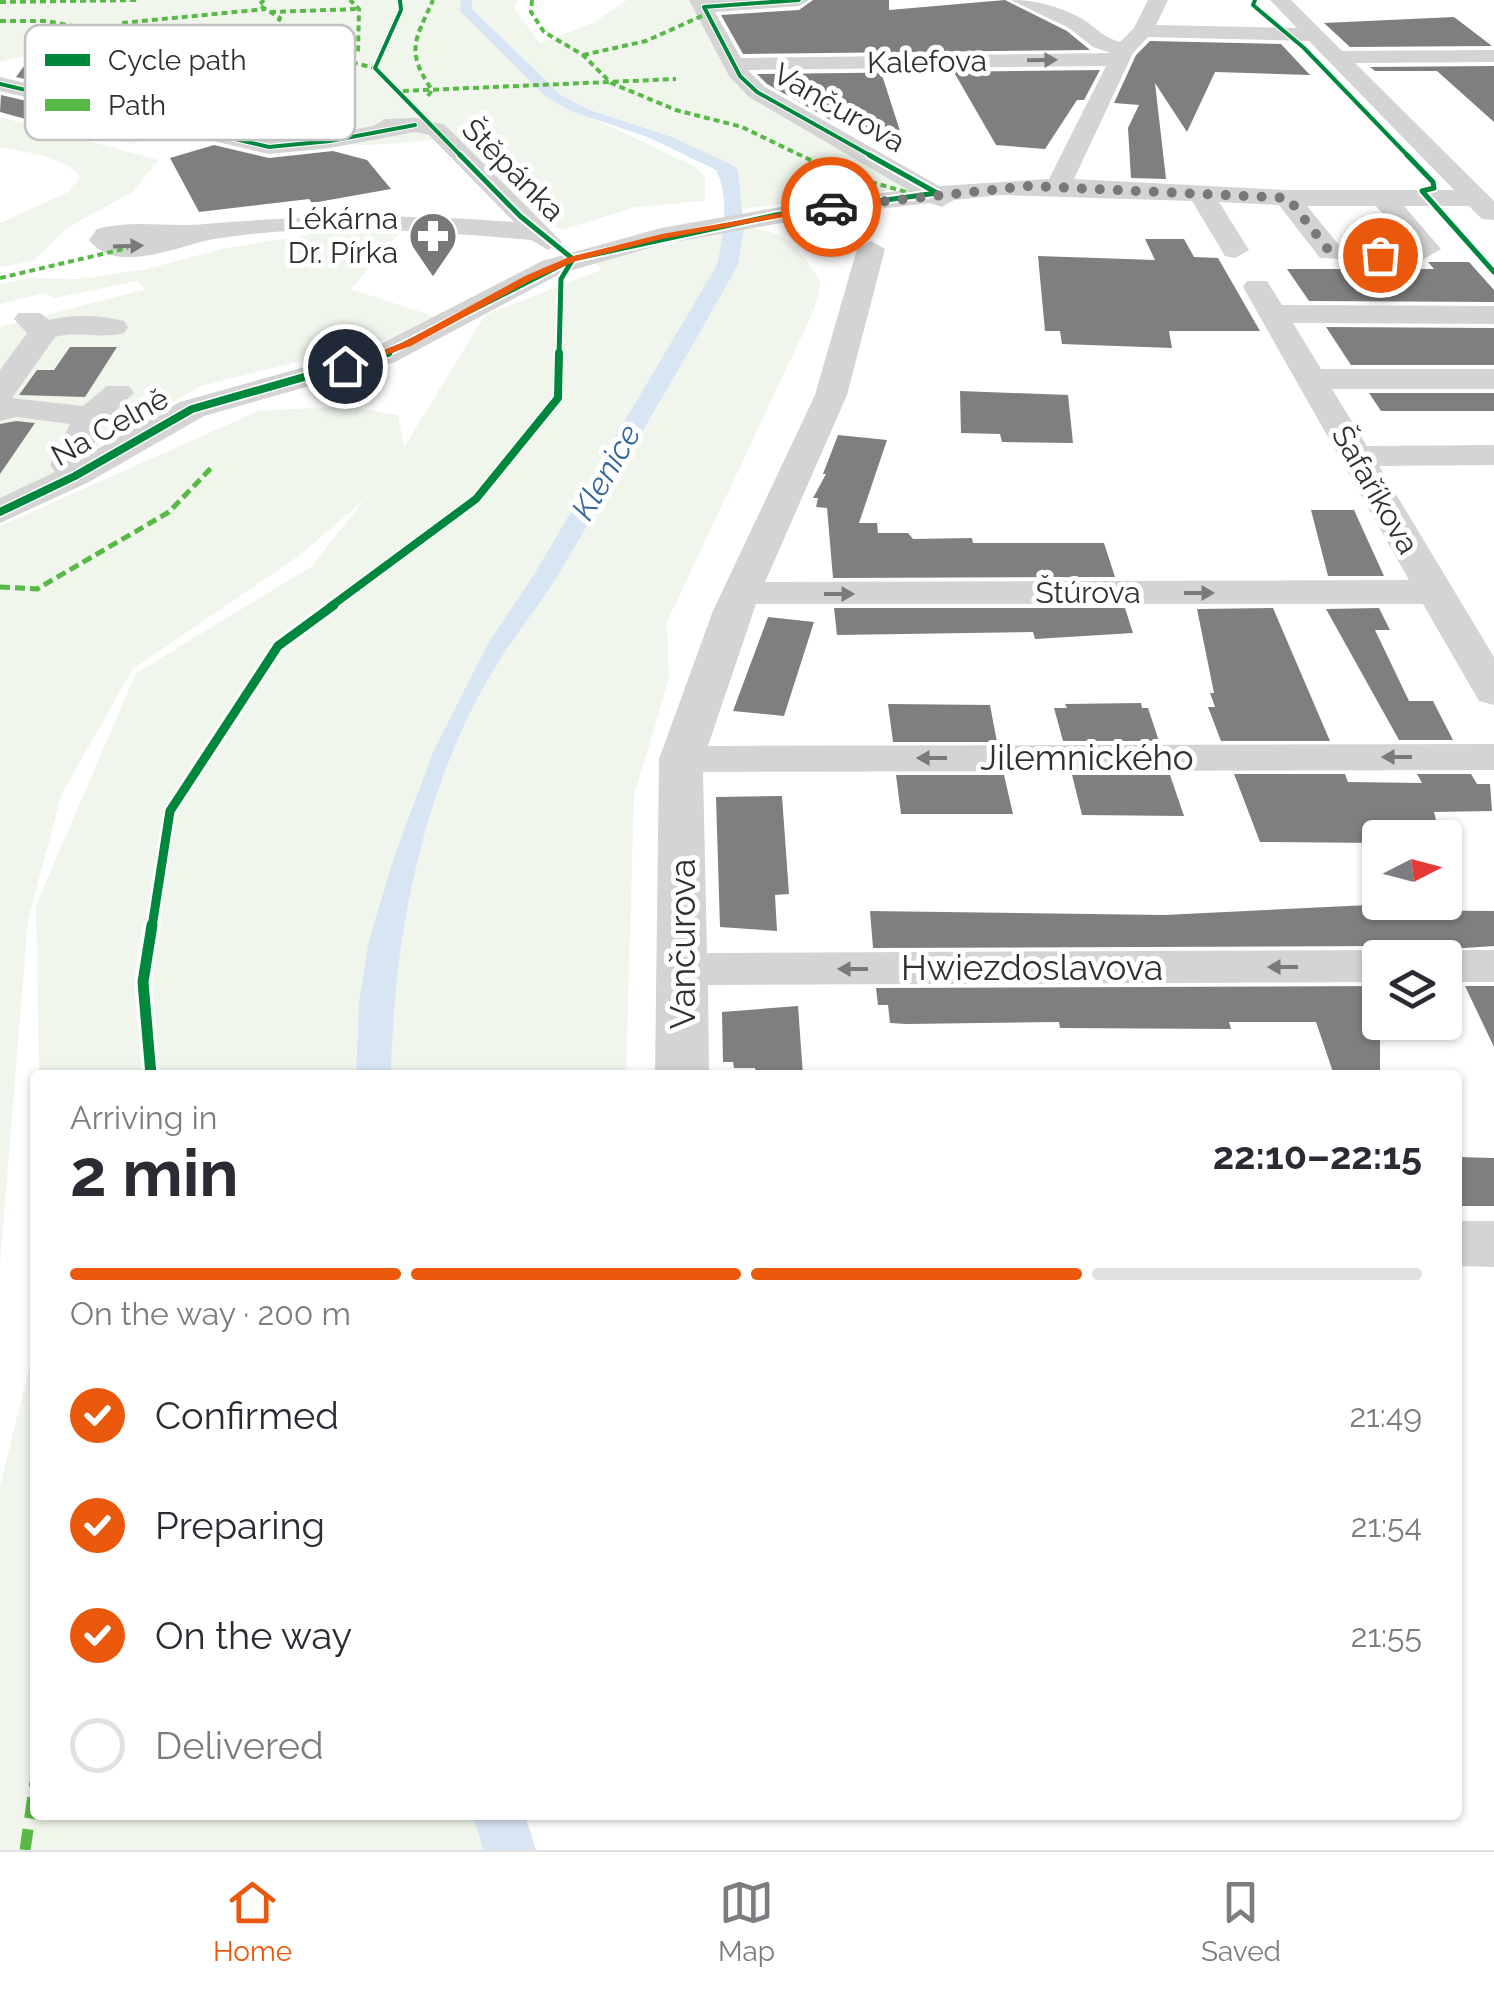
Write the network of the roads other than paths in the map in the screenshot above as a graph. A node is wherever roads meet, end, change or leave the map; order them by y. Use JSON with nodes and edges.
{"nodes":[{"id":1,"x":799,"y":0,"type":"edge"},
{"id":2,"x":1021,"y":0,"type":"edge"},
{"id":3,"x":1158,"y":0,"type":"edge"},
{"id":4,"x":1280,"y":0,"type":"edge"},
{"id":5,"x":702,"y":3,"type":"edge"},
{"id":6,"x":1057,"y":8,"type":"edge"},
{"id":7,"x":1144,"y":28,"type":"junction"},
{"id":8,"x":1313,"y":32,"type":"junction"},
{"id":9,"x":1122,"y":55,"type":"junction"},
{"id":10,"x":1339,"y":57,"type":"junction"},
{"id":11,"x":1491,"y":63,"type":"edge"},
{"id":12,"x":734,"y":64,"type":"junction"},
{"id":13,"x":0,"y":84,"type":"edge"},
{"id":14,"x":25,"y":90,"type":"edge"},
{"id":15,"x":415,"y":125,"type":"junction"},
{"id":16,"x":369,"y":126,"type":"dead end"},
{"id":17,"x":355,"y":137,"type":"edge"},
{"id":18,"x":235,"y":140,"type":"edge"},
{"id":19,"x":340,"y":140,"type":"edge"},
{"id":20,"x":1058,"y":186,"type":"junction"},
{"id":21,"x":937,"y":194,"type":"junction"},
{"id":22,"x":1202,"y":196,"type":"junction"},
{"id":23,"x":1288,"y":198,"type":"junction"},
{"id":24,"x":1384,"y":198,"type":"junction"},
{"id":25,"x":826,"y":207,"type":"junction"},
{"id":26,"x":1485,"y":207,"type":"edge"},
{"id":27,"x":918,"y":223,"type":"dead end"},
{"id":28,"x":204,"y":232,"type":"dead end"},
{"id":29,"x":535,"y":232,"type":"junction"},
{"id":30,"x":1234,"y":250,"type":"dead end"},
{"id":31,"x":572,"y":259,"type":"junction"},
{"id":32,"x":1494,"y":315,"type":"edge"},
{"id":33,"x":113,"y":327,"type":"dead end"},
{"id":34,"x":1311,"y":379,"type":"junction"},
{"id":35,"x":1494,"y":379,"type":"edge"},
{"id":36,"x":118,"y":392,"type":"dead end"},
{"id":37,"x":4,"y":402,"type":"edge"},
{"id":38,"x":90,"y":417,"type":"junction"},
{"id":39,"x":1494,"y":455,"type":"edge"},
{"id":40,"x":1356,"y":456,"type":"junction"},
{"id":41,"x":75,"y":476,"type":"junction"},
{"id":42,"x":0,"y":512,"type":"edge"},
{"id":43,"x":742,"y":592,"type":"junction"},
{"id":44,"x":1440,"y":603,"type":"junction"},
{"id":45,"x":1494,"y":615,"type":"edge"},
{"id":46,"x":1494,"y":692,"type":"edge"},
{"id":47,"x":1494,"y":756,"type":"edge"},
{"id":48,"x":681,"y":759,"type":"junction"},
{"id":49,"x":1362,"y":966,"type":"edge"},
{"id":50,"x":1462,"y":966,"type":"edge"},
{"id":51,"x":1494,"y":966,"type":"edge"},
{"id":52,"x":684,"y":969,"type":"junction"},
{"id":53,"x":682,"y":1070,"type":"edge"},
{"id":54,"x":1462,"y":1244,"type":"edge"},
{"id":55,"x":1494,"y":1244,"type":"edge"}],
"edges":[{"from":1,"to":5,"type":"street"},
{"from":2,"to":6,"type":"street"},
{"from":3,"to":7,"type":"street"},
{"from":4,"to":8,"type":"street"},
{"from":5,"to":12,"type":"street","name":"Vančurova"},
{"from":6,"to":9,"type":"street"},
{"from":7,"to":8,"type":"street"},
{"from":7,"to":9,"type":"street"},
{"from":8,"to":10,"type":"street"},
{"from":12,"to":9,"type":"street","name":"Kalefova","one_way":true},
{"from":9,"to":20,"type":"street"},
{"from":10,"to":11,"type":"street"},
{"from":10,"to":26,"type":"street"},
{"from":12,"to":21,"type":"street","name":"Vančurova"},
{"from":13,"to":14,"type":"street","name":"Štěpánka"},
{"from":15,"to":16,"type":"street","name":"Štěpánka"},
{"from":15,"to":17,"type":"street","name":"Štěpánka"},
{"from":15,"to":29,"type":"street","name":"Štěpánka"},
{"from":18,"to":19,"type":"street","name":"Štěpánka"},
{"from":20,"to":21,"type":"street"},
{"from":20,"to":22,"type":"street"},
{"from":21,"to":25,"type":"street"},
{"from":21,"to":27,"type":"street"},
{"from":22,"to":23,"type":"street"},
{"from":22,"to":30,"type":"street"},
{"from":23,"to":24,"type":"street"},
{"from":23,"to":24,"type":"street"},
{"from":24,"to":26,"type":"street"},
{"from":25,"to":31,"type":"street","name":"Na Celně"},
{"from":25,"to":43,"type":"street","name":"Vančurova"},
{"from":28,"to":29,"type":"street"},
{"from":29,"to":31,"type":"street","name":"Štěpánka"},
{"from":31,"to":41,"type":"street","name":"Na Celně"},
{"from":32,"to":34,"type":"street","name":"Šafaříkova"},
{"from":33,"to":37,"type":"street"},
{"from":34,"to":35,"type":"street"},
{"from":34,"to":40,"type":"street","name":"Šafaříkova"},
{"from":36,"to":38,"type":"street"},
{"from":37,"to":38,"type":"street"},
{"from":38,"to":41,"type":"street"},
{"from":39,"to":40,"type":"street"},
{"from":40,"to":44,"type":"street","name":"Šafaříkova"},
{"from":41,"to":42,"type":"street","name":"Na Celně"},
{"from":43,"to":44,"type":"street","name":"Štúrova","one_way":true},
{"from":43,"to":48,"type":"street","name":"Vančurova"},
{"from":44,"to":45,"type":"street","name":"Štúrova"},
{"from":44,"to":46,"type":"street","name":"Šafaříkova"},
{"from":47,"to":48,"type":"street","name":"Jilemnického","one_way":true},
{"from":48,"to":52,"type":"street","name":"Vančurova"},
{"from":49,"to":52,"type":"street","name":"Hwiezdoslavova","one_way":true},
{"from":50,"to":51,"type":"street"},
{"from":52,"to":53,"type":"street","name":"Vančurova"},
{"from":54,"to":55,"type":"street"}]}
